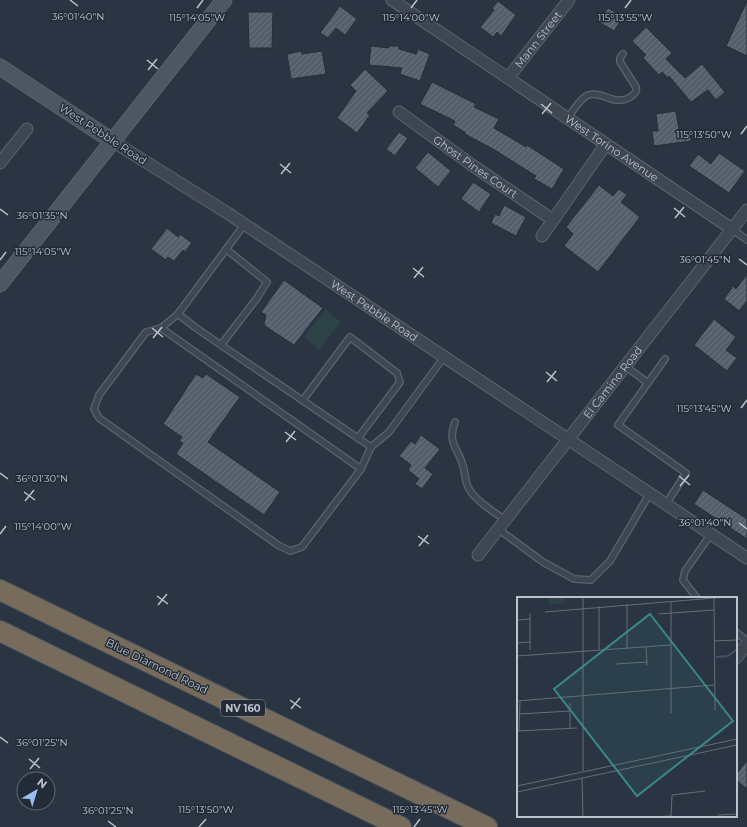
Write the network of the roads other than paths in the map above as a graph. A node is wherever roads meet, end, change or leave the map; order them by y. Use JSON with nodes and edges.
{"nodes":[{"id":1,"x":224,"y":0,"type":"edge"},
{"id":2,"x":392,"y":0,"type":"edge"},
{"id":3,"x":569,"y":0,"type":"edge"},
{"id":4,"x":623,"y":54,"type":"dead end"},
{"id":5,"x":0,"y":67,"type":"edge"},
{"id":6,"x":508,"y":78,"type":"junction"},
{"id":7,"x":399,"y":112,"type":"dead end"},
{"id":8,"x":568,"y":118,"type":"junction"},
{"id":9,"x":27,"y":129,"type":"dead end"},
{"id":10,"x":114,"y":142,"type":"junction"},
{"id":11,"x":606,"y":144,"type":"junction"},
{"id":12,"x":0,"y":163,"type":"edge"},
{"id":13,"x":747,"y":210,"type":"edge"},
{"id":14,"x":553,"y":220,"type":"junction"},
{"id":15,"x":244,"y":225,"type":"junction"},
{"id":16,"x":732,"y":229,"type":"junction"},
{"id":17,"x":542,"y":236,"type":"dead end"},
{"id":18,"x":747,"y":240,"type":"edge"},
{"id":19,"x":226,"y":249,"type":"junction"},
{"id":20,"x":0,"y":284,"type":"edge"},
{"id":21,"x":178,"y":314,"type":"junction"},
{"id":22,"x":161,"y":328,"type":"junction"},
{"id":23,"x":221,"y":345,"type":"junction"},
{"id":24,"x":444,"y":357,"type":"junction"},
{"id":25,"x":665,"y":359,"type":"dead end"},
{"id":26,"x":625,"y":366,"type":"junction"},
{"id":27,"x":648,"y":383,"type":"junction"},
{"id":28,"x":303,"y":400,"type":"junction"},
{"id":29,"x":455,"y":422,"type":"dead end"},
{"id":30,"x":358,"y":438,"type":"junction"},
{"id":31,"x":568,"y":439,"type":"junction"},
{"id":32,"x":371,"y":447,"type":"junction"},
{"id":33,"x":362,"y":469,"type":"junction"},
{"id":34,"x":650,"y":494,"type":"junction"},
{"id":35,"x":666,"y":504,"type":"junction"},
{"id":36,"x":502,"y":524,"type":"junction"},
{"id":37,"x":711,"y":534,"type":"junction"},
{"id":38,"x":478,"y":555,"type":"dead end"},
{"id":39,"x":747,"y":558,"type":"edge"},
{"id":40,"x":0,"y":590,"type":"edge"},
{"id":41,"x":696,"y":597,"type":"edge"},
{"id":42,"x":22,"y":600,"type":"junction"},
{"id":43,"x":0,"y":602,"type":"edge"},
{"id":44,"x":0,"y":631,"type":"edge"},
{"id":45,"x":737,"y":633,"type":"edge"},
{"id":46,"x":747,"y":643,"type":"edge"},
{"id":47,"x":737,"y":657,"type":"edge"},
{"id":48,"x":401,"y":827,"type":"edge"},
{"id":49,"x":487,"y":827,"type":"edge"}],
"edges":[{"from":1,"to":10,"type":"street"},
{"from":2,"to":6,"type":"street","name":"West Torino Avenue"},
{"from":3,"to":6,"type":"street","name":"Mann Street"},
{"from":4,"to":8,"type":"lane"},
{"from":5,"to":10,"type":"street","name":"West Pebble Road"},
{"from":6,"to":8,"type":"street","name":"West Torino Avenue"},
{"from":7,"to":14,"type":"street","name":"Ghost Pines Court"},
{"from":8,"to":11,"type":"street","name":"West Torino Avenue"},
{"from":9,"to":12,"type":"street"},
{"from":10,"to":15,"type":"street","name":"West Pebble Road"},
{"from":10,"to":20,"type":"street"},
{"from":11,"to":14,"type":"street"},
{"from":11,"to":16,"type":"street","name":"West Torino Avenue"},
{"from":13,"to":16,"type":"street","name":"El Camino Road"},
{"from":14,"to":17,"type":"street"},
{"from":15,"to":19,"type":"lane"},
{"from":15,"to":24,"type":"street","name":"West Pebble Road"},
{"from":16,"to":18,"type":"lane"},
{"from":16,"to":26,"type":"street","name":"El Camino Road"},
{"from":19,"to":21,"type":"lane"},
{"from":19,"to":23,"type":"lane"},
{"from":21,"to":22,"type":"lane"},
{"from":21,"to":23,"type":"lane"},
{"from":22,"to":33,"type":"lane"},
{"from":22,"to":33,"type":"lane"},
{"from":23,"to":28,"type":"lane"},
{"from":24,"to":31,"type":"street","name":"West Pebble Road"},
{"from":24,"to":32,"type":"lane"},
{"from":25,"to":27,"type":"lane"},
{"from":26,"to":27,"type":"lane"},
{"from":26,"to":31,"type":"street","name":"El Camino Road"},
{"from":27,"to":35,"type":"lane"},
{"from":28,"to":30,"type":"lane"},
{"from":28,"to":30,"type":"lane"},
{"from":29,"to":36,"type":"lane"},
{"from":30,"to":32,"type":"lane"},
{"from":31,"to":34,"type":"street","name":"West Pebble Road"},
{"from":31,"to":36,"type":"street","name":"El Camino Road"},
{"from":32,"to":33,"type":"lane"},
{"from":34,"to":35,"type":"street","name":"West Pebble Road"},
{"from":34,"to":36,"type":"lane"},
{"from":35,"to":37,"type":"street","name":"West Pebble Road"},
{"from":36,"to":38,"type":"street","name":"El Camino Road"},
{"from":37,"to":39,"type":"street","name":"West Pebble Road"},
{"from":37,"to":41,"type":"lane"},
{"from":40,"to":42,"type":"highway","name":"Blue Diamond Road","number":"NV 160"},
{"from":42,"to":43,"type":"highway"},
{"from":42,"to":49,"type":"highway","name":"Blue Diamond Road","number":"NV 160"},
{"from":44,"to":48,"type":"highway"},
{"from":45,"to":46,"type":"lane"},
{"from":46,"to":47,"type":"street"}]}
